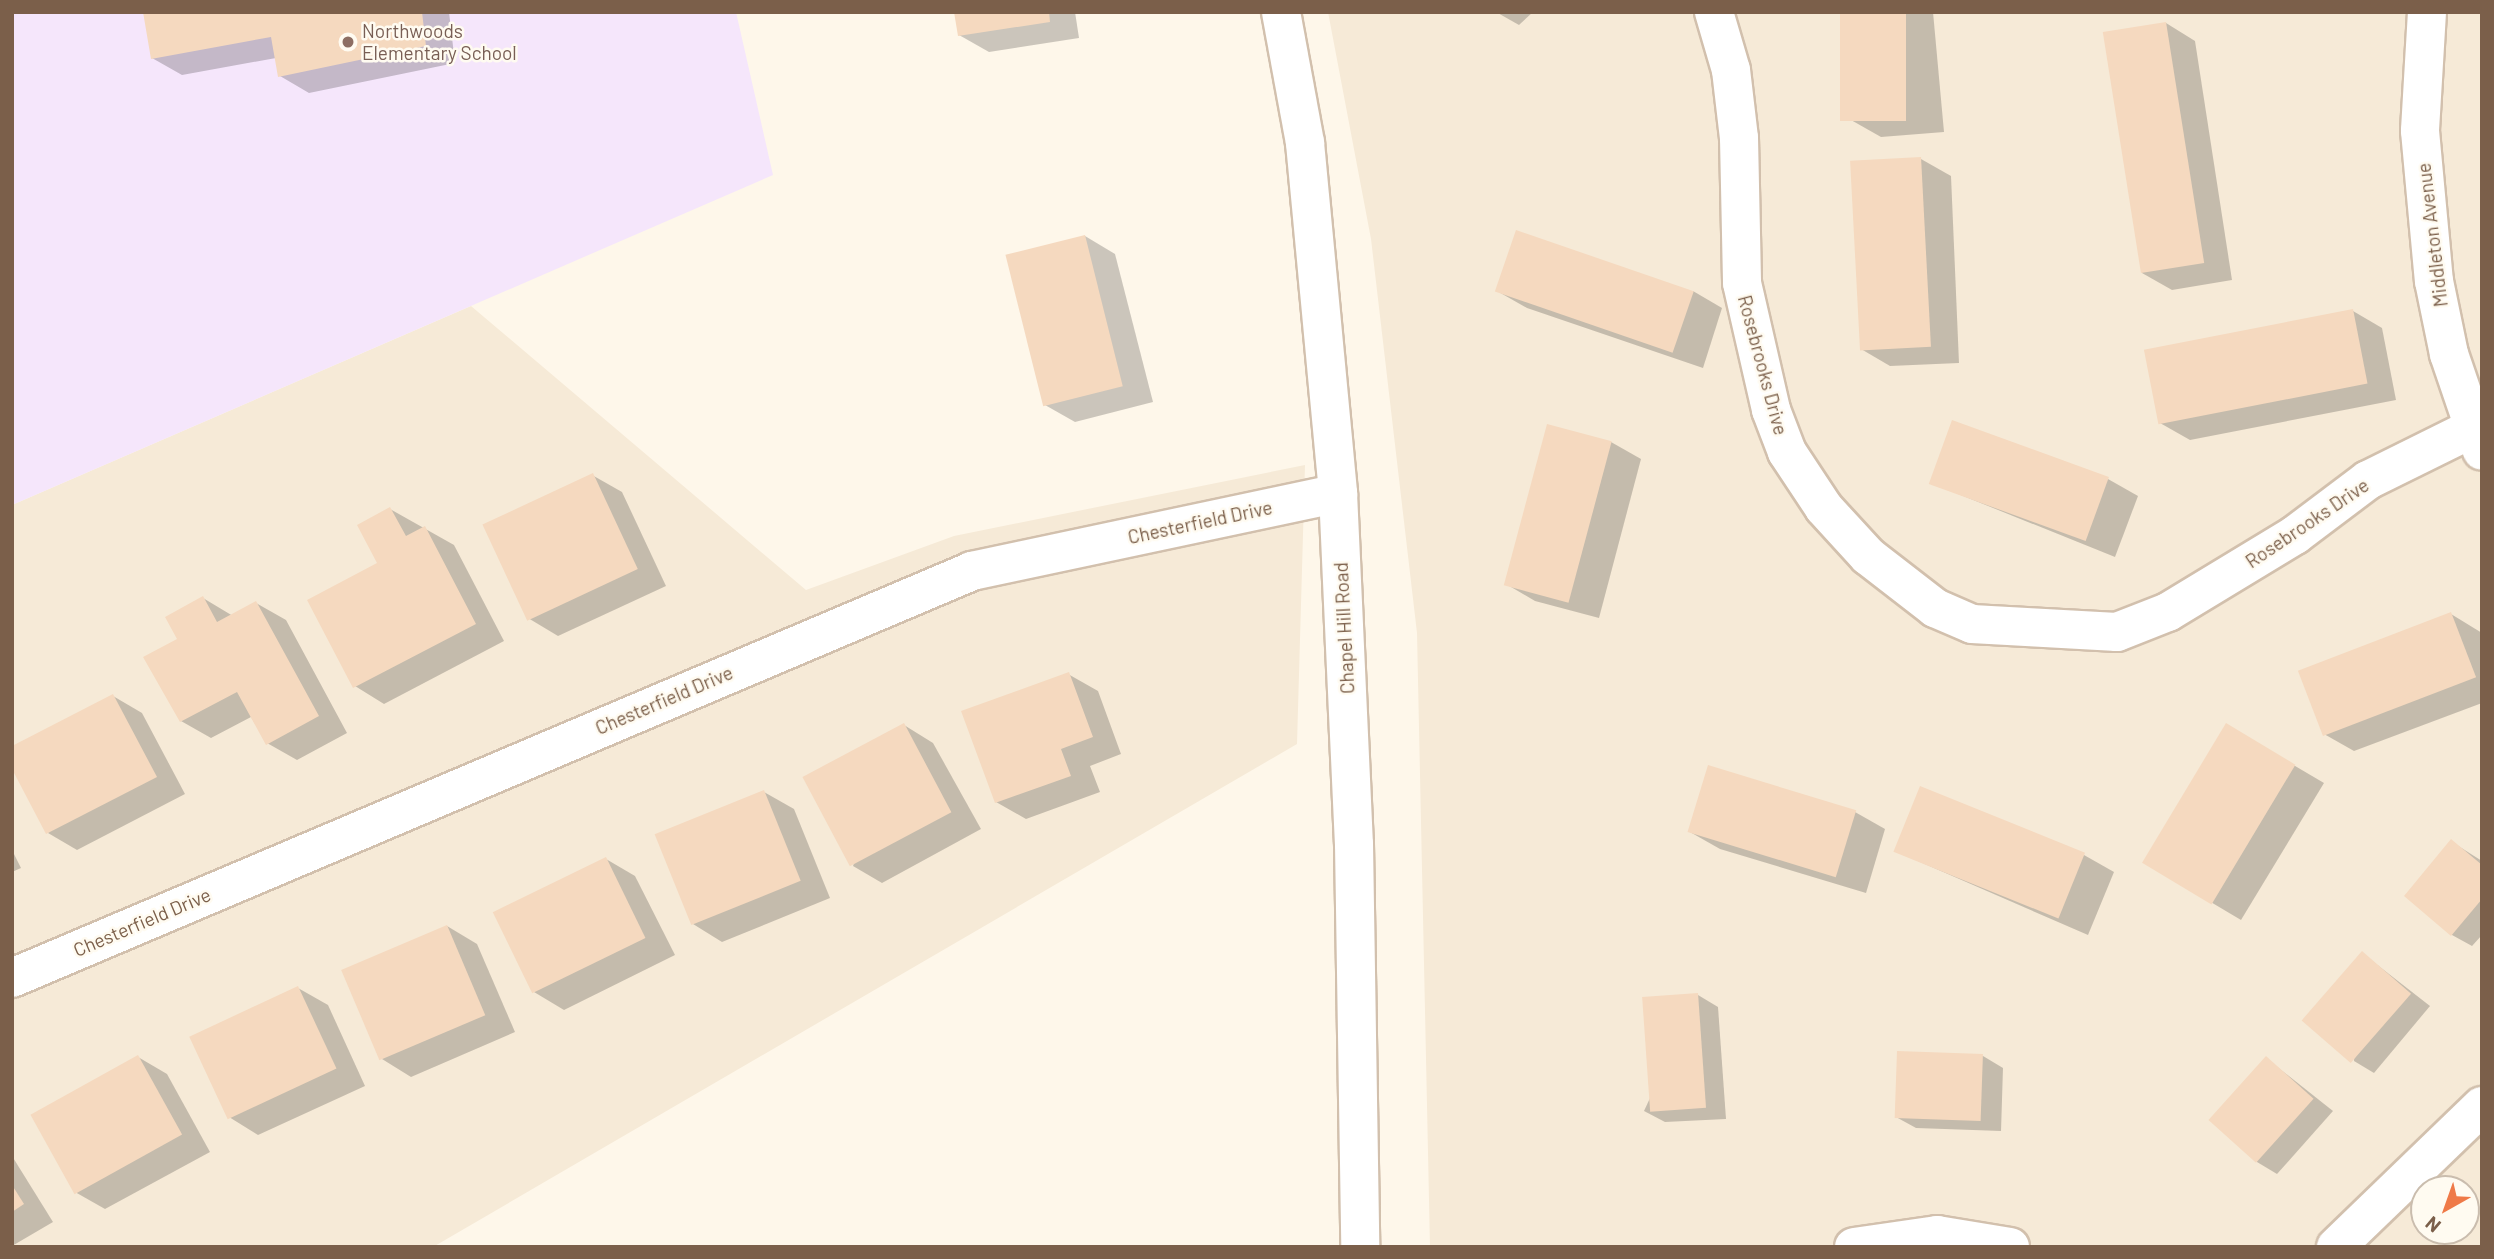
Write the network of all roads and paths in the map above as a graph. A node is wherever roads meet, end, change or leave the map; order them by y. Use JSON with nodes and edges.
{"nodes":[{"id":1,"x":1280,"y":12,"type":"edge"},
{"id":2,"x":1714,"y":12,"type":"edge"},
{"id":3,"x":2427,"y":12,"type":"edge"},
{"id":4,"x":2477,"y":440,"type":"edge"},
{"id":5,"x":1338,"y":493,"type":"junction"},
{"id":6,"x":12,"y":978,"type":"edge"},
{"id":7,"x":2480,"y":1110,"type":"edge"},
{"id":8,"x":1360,"y":1247,"type":"edge"},
{"id":9,"x":1854,"y":1247,"type":"edge"},
{"id":10,"x":2010,"y":1247,"type":"edge"},
{"id":11,"x":2336,"y":1247,"type":"edge"}],
"edges":[{"from":1,"to":5,"type":"street","name":"Chapel Hill Road"},
{"from":2,"to":4,"type":"street","name":"Rosebrooks Drive"},
{"from":3,"to":4,"type":"street","name":"Middleton Avenue"},
{"from":5,"to":6,"type":"street","name":"Chesterfield Drive"},
{"from":5,"to":8,"type":"street","name":"Chapel Hill Road"},
{"from":7,"to":11,"type":"street"},
{"from":9,"to":10,"type":"street"}]}
